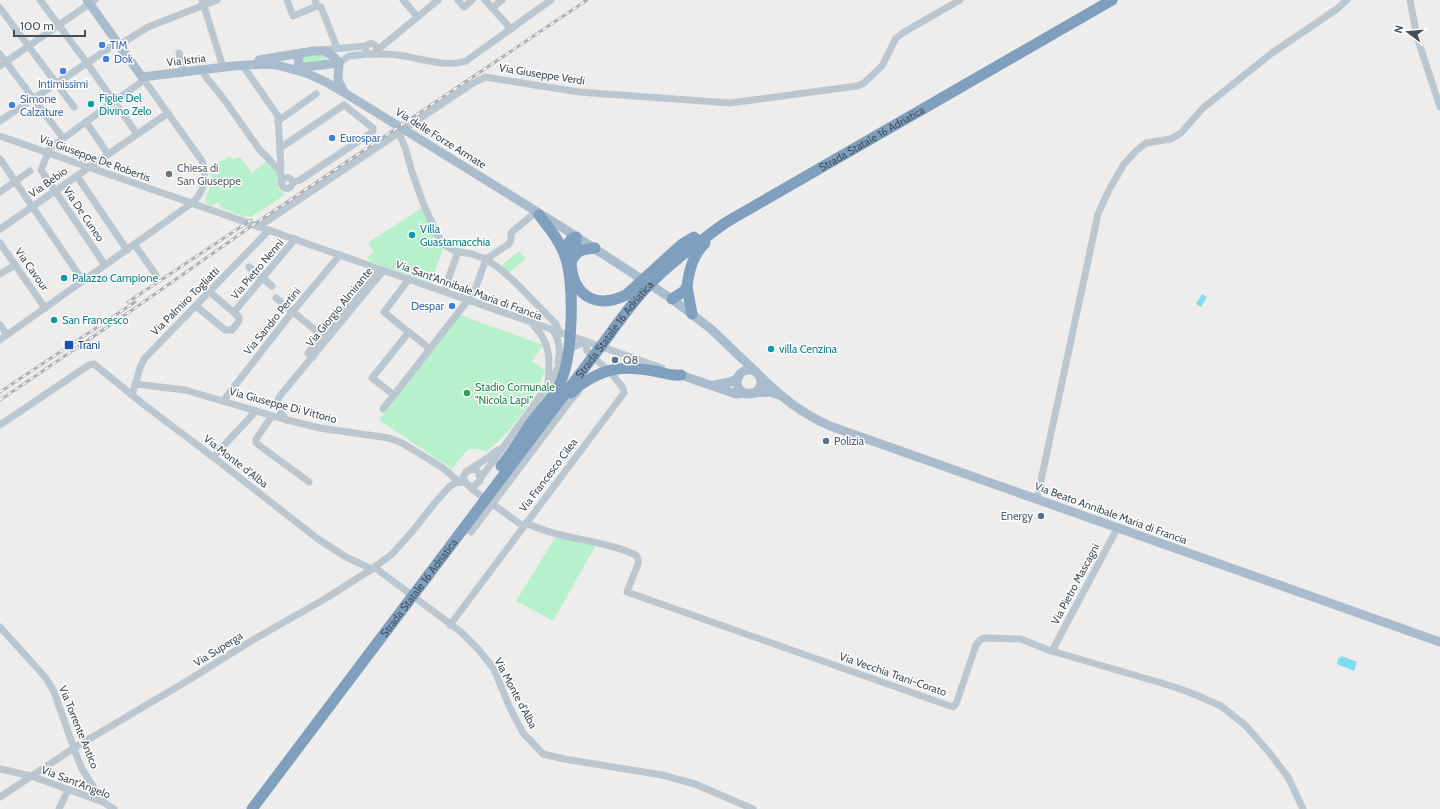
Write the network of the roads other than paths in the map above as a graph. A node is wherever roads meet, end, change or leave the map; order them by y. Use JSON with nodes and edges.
{"nodes":[{"id":1,"x":40,"y":0,"type":"edge"},
{"id":2,"x":217,"y":0,"type":"edge"},
{"id":3,"x":287,"y":0,"type":"edge"},
{"id":4,"x":403,"y":0,"type":"edge"},
{"id":5,"x":438,"y":0,"type":"edge"},
{"id":6,"x":458,"y":0,"type":"edge"},
{"id":7,"x":472,"y":0,"type":"edge"},
{"id":8,"x":485,"y":0,"type":"edge"},
{"id":9,"x":502,"y":0,"type":"edge"},
{"id":10,"x":551,"y":0,"type":"edge"},
{"id":11,"x":960,"y":0,"type":"edge"},
{"id":12,"x":1101,"y":0,"type":"edge"},
{"id":13,"x":1112,"y":0,"type":"edge"},
{"id":14,"x":1347,"y":0,"type":"edge"},
{"id":15,"x":1410,"y":0,"type":"edge"},
{"id":16,"x":91,"y":1,"type":"edge"},
{"id":17,"x":203,"y":3,"type":"edge"},
{"id":18,"x":316,"y":3,"type":"edge"},
{"id":19,"x":0,"y":8,"type":"edge"},
{"id":20,"x":492,"y":8,"type":"junction"},
{"id":21,"x":417,"y":16,"type":"junction"},
{"id":22,"x":58,"y":25,"type":"junction"},
{"id":23,"x":511,"y":29,"type":"junction"},
{"id":24,"x":118,"y":44,"type":"junction"},
{"id":25,"x":28,"y":46,"type":"junction"},
{"id":26,"x":337,"y":48,"type":"junction"},
{"id":27,"x":373,"y":49,"type":"junction"},
{"id":28,"x":323,"y":51,"type":"junction"},
{"id":29,"x":179,"y":53,"type":"dead end"},
{"id":30,"x":301,"y":53,"type":"junction"},
{"id":31,"x":0,"y":54,"type":"edge"},
{"id":32,"x":87,"y":63,"type":"junction"},
{"id":33,"x":340,"y":63,"type":"junction"},
{"id":34,"x":3,"y":64,"type":"edge"},
{"id":35,"x":326,"y":64,"type":"junction"},
{"id":36,"x":232,"y":66,"type":"junction"},
{"id":37,"x":243,"y":66,"type":"junction"},
{"id":38,"x":223,"y":67,"type":"junction"},
{"id":39,"x":301,"y":69,"type":"junction"},
{"id":40,"x":203,"y":70,"type":"junction"},
{"id":41,"x":184,"y":72,"type":"junction"},
{"id":42,"x":143,"y":78,"type":"junction"},
{"id":43,"x":57,"y":83,"type":"junction"},
{"id":44,"x":344,"y":93,"type":"junction"},
{"id":45,"x":316,"y":94,"type":"dead end"},
{"id":46,"x":33,"y":99,"type":"junction"},
{"id":47,"x":114,"y":102,"type":"junction"},
{"id":48,"x":74,"y":107,"type":"dead end"},
{"id":49,"x":1440,"y":107,"type":"edge"},
{"id":50,"x":168,"y":113,"type":"junction"},
{"id":51,"x":0,"y":121,"type":"edge"},
{"id":52,"x":278,"y":121,"type":"junction"},
{"id":53,"x":86,"y":122,"type":"junction"},
{"id":54,"x":403,"y":133,"type":"junction"},
{"id":55,"x":137,"y":134,"type":"junction"},
{"id":56,"x":0,"y":136,"type":"edge"},
{"id":57,"x":63,"y":138,"type":"junction"},
{"id":58,"x":280,"y":148,"type":"junction"},
{"id":59,"x":48,"y":152,"type":"junction"},
{"id":60,"x":108,"y":154,"type":"junction"},
{"id":61,"x":0,"y":159,"type":"edge"},
{"id":62,"x":89,"y":167,"type":"junction"},
{"id":63,"x":280,"y":169,"type":"junction"},
{"id":64,"x":30,"y":172,"type":"dead end"},
{"id":65,"x":77,"y":176,"type":"junction"},
{"id":66,"x":291,"y":180,"type":"junction"},
{"id":67,"x":16,"y":182,"type":"junction"},
{"id":68,"x":55,"y":191,"type":"junction"},
{"id":69,"x":0,"y":192,"type":"edge"},
{"id":70,"x":767,"y":199,"type":"junction"},
{"id":71,"x":192,"y":204,"type":"junction"},
{"id":72,"x":524,"y":204,"type":"junction"},
{"id":73,"x":32,"y":206,"type":"junction"},
{"id":74,"x":537,"y":214,"type":"junction"},
{"id":75,"x":250,"y":224,"type":"joint"},
{"id":76,"x":258,"y":226,"type":"junction"},
{"id":77,"x":562,"y":228,"type":"junction"},
{"id":78,"x":0,"y":229,"type":"edge"},
{"id":79,"x":269,"y":230,"type":"junction"},
{"id":80,"x":576,"y":237,"type":"junction"},
{"id":81,"x":295,"y":239,"type":"junction"},
{"id":82,"x":0,"y":243,"type":"edge"},
{"id":83,"x":134,"y":244,"type":"junction"},
{"id":84,"x":595,"y":248,"type":"junction"},
{"id":85,"x":127,"y":250,"type":"junction"},
{"id":86,"x":458,"y":252,"type":"junction"},
{"id":87,"x":340,"y":255,"type":"junction"},
{"id":88,"x":568,"y":258,"type":"junction"},
{"id":89,"x":486,"y":259,"type":"junction"},
{"id":90,"x":15,"y":264,"type":"junction"},
{"id":91,"x":105,"y":265,"type":"junction"},
{"id":92,"x":249,"y":267,"type":"dead end"},
{"id":93,"x":659,"y":269,"type":"junction"},
{"id":94,"x":381,"y":270,"type":"junction"},
{"id":95,"x":0,"y":274,"type":"edge"},
{"id":96,"x":156,"y":275,"type":"dead end"},
{"id":97,"x":262,"y":278,"type":"junction"},
{"id":98,"x":409,"y":279,"type":"junction"},
{"id":99,"x":83,"y":281,"type":"junction"},
{"id":100,"x":272,"y":286,"type":"dead end"},
{"id":101,"x":686,"y":286,"type":"junction"},
{"id":102,"x":444,"y":291,"type":"junction"},
{"id":103,"x":210,"y":292,"type":"junction"},
{"id":104,"x":276,"y":298,"type":"dead end"},
{"id":105,"x":672,"y":299,"type":"junction"},
{"id":106,"x":469,"y":301,"type":"junction"},
{"id":107,"x":196,"y":306,"type":"junction"},
{"id":108,"x":45,"y":308,"type":"junction"},
{"id":109,"x":234,"y":312,"type":"junction"},
{"id":110,"x":293,"y":312,"type":"junction"},
{"id":111,"x":692,"y":314,"type":"junction"},
{"id":112,"x":0,"y":325,"type":"edge"},
{"id":113,"x":533,"y":325,"type":"junction"},
{"id":114,"x":406,"y":330,"type":"dead end"},
{"id":115,"x":557,"y":332,"type":"junction"},
{"id":116,"x":7,"y":335,"type":"junction"},
{"id":117,"x":325,"y":338,"type":"junction"},
{"id":118,"x":0,"y":340,"type":"edge"},
{"id":119,"x":585,"y":342,"type":"junction"},
{"id":120,"x":548,"y":346,"type":"junction"},
{"id":121,"x":430,"y":349,"type":"junction"},
{"id":122,"x":734,"y":352,"type":"junction"},
{"id":123,"x":557,"y":368,"type":"junction"},
{"id":124,"x":612,"y":374,"type":"junction"},
{"id":125,"x":757,"y":374,"type":"junction"},
{"id":126,"x":681,"y":375,"type":"junction"},
{"id":127,"x":739,"y":376,"type":"junction"},
{"id":128,"x":135,"y":384,"type":"junction"},
{"id":129,"x":548,"y":385,"type":"junction"},
{"id":130,"x":711,"y":385,"type":"junction"},
{"id":131,"x":750,"y":393,"type":"junction"},
{"id":132,"x":132,"y":395,"type":"junction"},
{"id":133,"x":394,"y":395,"type":"junction"},
{"id":134,"x":779,"y":395,"type":"junction"},
{"id":135,"x":223,"y":401,"type":"junction"},
{"id":136,"x":383,"y":409,"type":"dead end"},
{"id":137,"x":256,"y":411,"type":"junction"},
{"id":138,"x":272,"y":416,"type":"junction"},
{"id":139,"x":287,"y":420,"type":"junction"},
{"id":140,"x":0,"y":425,"type":"edge"},
{"id":141,"x":504,"y":444,"type":"junction"},
{"id":142,"x":213,"y":456,"type":"junction"},
{"id":143,"x":518,"y":456,"type":"junction"},
{"id":144,"x":443,"y":468,"type":"junction"},
{"id":145,"x":465,"y":471,"type":"junction"},
{"id":146,"x":453,"y":477,"type":"junction"},
{"id":147,"x":479,"y":481,"type":"junction"},
{"id":148,"x":309,"y":482,"type":"dead end"},
{"id":149,"x":464,"y":483,"type":"junction"},
{"id":150,"x":479,"y":494,"type":"junction"},
{"id":151,"x":1037,"y":499,"type":"junction"},
{"id":152,"x":434,"y":504,"type":"junction"},
{"id":153,"x":493,"y":504,"type":"junction"},
{"id":154,"x":524,"y":525,"type":"junction"},
{"id":155,"x":1118,"y":527,"type":"junction"},
{"id":156,"x":464,"y":530,"type":"junction"},
{"id":157,"x":373,"y":568,"type":"junction"},
{"id":158,"x":405,"y":601,"type":"junction"},
{"id":159,"x":450,"y":624,"type":"junction"},
{"id":160,"x":0,"y":627,"type":"edge"},
{"id":161,"x":1440,"y":642,"type":"edge"},
{"id":162,"x":1052,"y":651,"type":"junction"},
{"id":163,"x":74,"y":748,"type":"junction"},
{"id":164,"x":0,"y":769,"type":"edge"},
{"id":165,"x":31,"y":776,"type":"junction"},
{"id":166,"x":68,"y":790,"type":"junction"},
{"id":167,"x":0,"y":797,"type":"edge"},
{"id":168,"x":103,"y":802,"type":"junction"},
{"id":169,"x":59,"y":809,"type":"edge"},
{"id":170,"x":114,"y":809,"type":"edge"},
{"id":171,"x":244,"y":809,"type":"edge"},
{"id":172,"x":252,"y":809,"type":"edge"},
{"id":173,"x":753,"y":809,"type":"edge"},
{"id":174,"x":1303,"y":809,"type":"edge"}],
"edges":[{"from":1,"to":22,"type":"street"},
{"from":2,"to":17,"type":"street"},
{"from":3,"to":18,"type":"street"},
{"from":4,"to":21,"type":"street"},
{"from":5,"to":21,"type":"street"},
{"from":6,"to":7,"type":"street"},
{"from":8,"to":20,"type":"street"},
{"from":9,"to":20,"type":"street"},
{"from":10,"to":23,"type":"street"},
{"from":11,"to":54,"type":"street","name":"Via Giuseppe Verdi"},
{"from":12,"to":93,"type":"highway","name":"Strada Statale 16 Adriatica"},
{"from":13,"to":70,"type":"highway","name":"Strada Statale 16 Adriatica"},
{"from":14,"to":151,"type":"street"},
{"from":15,"to":49,"type":"street"},
{"from":16,"to":22,"type":"street"},
{"from":16,"to":24,"type":"main road"},
{"from":17,"to":24,"type":"street"},
{"from":17,"to":38,"type":"street"},
{"from":18,"to":26,"type":"street"},
{"from":19,"to":25,"type":"street"},
{"from":20,"to":23,"type":"street"},
{"from":21,"to":27,"type":"street"},
{"from":22,"to":25,"type":"street"},
{"from":22,"to":32,"type":"street"},
{"from":23,"to":27,"type":"street"},
{"from":24,"to":32,"type":"street"},
{"from":24,"to":42,"type":"main road"},
{"from":25,"to":34,"type":"street"},
{"from":25,"to":43,"type":"street"},
{"from":26,"to":27,"type":"street","name":"Via Istria"},
{"from":26,"to":28,"type":"street","name":"Via Istria"},
{"from":27,"to":33,"type":"street"},
{"from":28,"to":30,"type":"main road","name":"Via Istria"},
{"from":28,"to":33,"type":"main road"},
{"from":28,"to":35,"type":"main road"},
{"from":29,"to":41,"type":"street"},
{"from":30,"to":36,"type":"main road","name":"Via Istria"},
{"from":30,"to":39,"type":"main road"},
{"from":31,"to":34,"type":"street"},
{"from":32,"to":43,"type":"street"},
{"from":32,"to":47,"type":"street"},
{"from":33,"to":35,"type":"main road","name":"Via Istria"},
{"from":33,"to":44,"type":"main road"},
{"from":34,"to":46,"type":"street"},
{"from":35,"to":39,"type":"main road","name":"Via Istria"},
{"from":36,"to":37,"type":"main road","name":"Via Istria"},
{"from":36,"to":38,"type":"main road","name":"Via Istria"},
{"from":37,"to":39,"type":"main road","name":"Via Istria"},
{"from":37,"to":52,"type":"street"},
{"from":38,"to":40,"type":"main road","name":"Via Istria"},
{"from":39,"to":44,"type":"main road","name":"Via delle Forze Armate"},
{"from":40,"to":41,"type":"main road","name":"Via Istria"},
{"from":40,"to":63,"type":"street"},
{"from":41,"to":42,"type":"main road","name":"Via Istria"},
{"from":42,"to":47,"type":"street"},
{"from":42,"to":50,"type":"street"},
{"from":43,"to":46,"type":"street"},
{"from":43,"to":48,"type":"street"},
{"from":44,"to":54,"type":"main road","name":"Via delle Forze Armate"},
{"from":45,"to":52,"type":"street"},
{"from":46,"to":51,"type":"street"},
{"from":46,"to":57,"type":"street"},
{"from":47,"to":53,"type":"street"},
{"from":47,"to":55,"type":"street"},
{"from":50,"to":55,"type":"street","name":"Via Bebio"},
{"from":50,"to":71,"type":"street"},
{"from":52,"to":58,"type":"street"},
{"from":53,"to":57,"type":"street"},
{"from":53,"to":60,"type":"street"},
{"from":54,"to":72,"type":"main road","name":"Via delle Forze Armate"},
{"from":54,"to":76,"type":"street","name":"Via Giuseppe Verdi"},
{"from":54,"to":86,"type":"street"},
{"from":55,"to":60,"type":"street","name":"Via Bebio"},
{"from":56,"to":59,"type":"street","name":"Via Giuseppe De Robertis"},
{"from":57,"to":59,"type":"street"},
{"from":58,"to":63,"type":"street"},
{"from":58,"to":66,"type":"street"},
{"from":59,"to":62,"type":"street","name":"Via Giuseppe De Robertis"},
{"from":59,"to":68,"type":"street","name":"Via De Cuneo"},
{"from":60,"to":62,"type":"street","name":"Via Bebio"},
{"from":61,"to":67,"type":"street"},
{"from":62,"to":65,"type":"street","name":"Via Bebio"},
{"from":62,"to":71,"type":"street","name":"Via Giuseppe De Robertis"},
{"from":63,"to":66,"type":"street"},
{"from":63,"to":66,"type":"street"},
{"from":64,"to":67,"type":"street"},
{"from":65,"to":68,"type":"street","name":"Via Bebio"},
{"from":65,"to":85,"type":"street"},
{"from":67,"to":69,"type":"street"},
{"from":67,"to":73,"type":"street"},
{"from":68,"to":73,"type":"street","name":"Via Bebio"},
{"from":68,"to":91,"type":"street","name":"Via De Cuneo"},
{"from":70,"to":93,"type":"highway","name":"Strada Statale 16 Adriatica"},
{"from":70,"to":101,"type":"highway"},
{"from":71,"to":75,"type":"street","name":"Via Giuseppe De Robertis"},
{"from":71,"to":83,"type":"street"},
{"from":72,"to":74,"type":"main road","name":"Via delle Forze Armate"},
{"from":72,"to":77,"type":"main road","name":"Via delle Forze Armate"},
{"from":73,"to":78,"type":"street","name":"Via Bebio"},
{"from":73,"to":99,"type":"street"},
{"from":74,"to":77,"type":"main road","name":"Via delle Forze Armate"},
{"from":74,"to":88,"type":"highway"},
{"from":74,"to":89,"type":"street"},
{"from":75,"to":76,"type":"street","name":"Via Sant'Annibale Maria di Francia"},
{"from":76,"to":79,"type":"street","name":"Via Sant'Annibale Maria di Francia"},
{"from":77,"to":80,"type":"main road","name":"Via delle Forze Armate"},
{"from":79,"to":81,"type":"street","name":"Via Sant'Annibale Maria di Francia"},
{"from":79,"to":103,"type":"street","name":"Via Palmiro Togliatti"},
{"from":80,"to":84,"type":"main road","name":"Via delle Forze Armate"},
{"from":80,"to":88,"type":"highway"},
{"from":81,"to":87,"type":"street","name":"Via Sant'Annibale Maria di Francia"},
{"from":81,"to":97,"type":"street","name":"Via Pietro Nenni"},
{"from":82,"to":90,"type":"street","name":"Via Cavour"},
{"from":83,"to":85,"type":"street"},
{"from":83,"to":96,"type":"street"},
{"from":84,"to":88,"type":"highway"},
{"from":84,"to":105,"type":"main road","name":"Via delle Forze Armate"},
{"from":85,"to":91,"type":"street"},
{"from":86,"to":89,"type":"street"},
{"from":86,"to":102,"type":"street"},
{"from":87,"to":94,"type":"street","name":"Via Sant'Annibale Maria di Francia"},
{"from":87,"to":110,"type":"street","name":"Via Sandro Pertini"},
{"from":88,"to":93,"type":"highway"},
{"from":88,"to":156,"type":"highway"},
{"from":89,"to":106,"type":"street"},
{"from":89,"to":115,"type":"street"},
{"from":90,"to":95,"type":"street"},
{"from":90,"to":108,"type":"street","name":"Via Cavour"},
{"from":91,"to":99,"type":"street"},
{"from":92,"to":97,"type":"street"},
{"from":93,"to":143,"type":"highway","name":"Strada Statale 16 Adriatica"},
{"from":93,"to":156,"type":"highway","name":"Strada Statale 16 Adriatica"},
{"from":94,"to":98,"type":"street","name":"Via Sant'Annibale Maria di Francia"},
{"from":94,"to":117,"type":"street","name":"Via Giorgio Almirante"},
{"from":97,"to":100,"type":"street"},
{"from":97,"to":109,"type":"street","name":"Via Pietro Nenni"},
{"from":98,"to":102,"type":"street","name":"Via Sant'Annibale Maria di Francia"},
{"from":98,"to":114,"type":"street"},
{"from":99,"to":108,"type":"street"},
{"from":101,"to":105,"type":"highway"},
{"from":101,"to":111,"type":"highway"},
{"from":102,"to":106,"type":"street","name":"Via Sant'Annibale Maria di Francia"},
{"from":103,"to":107,"type":"street","name":"Via Palmiro Togliatti"},
{"from":103,"to":109,"type":"street"},
{"from":104,"to":110,"type":"street"},
{"from":105,"to":111,"type":"main road","name":"Via delle Forze Armate"},
{"from":106,"to":113,"type":"street","name":"Via Sant'Annibale Maria di Francia"},
{"from":106,"to":121,"type":"street"},
{"from":107,"to":109,"type":"street"},
{"from":107,"to":128,"type":"street","name":"Via Palmiro Togliatti"},
{"from":108,"to":116,"type":"street"},
{"from":110,"to":117,"type":"street"},
{"from":110,"to":135,"type":"street","name":"Via Sandro Pertini"},
{"from":111,"to":122,"type":"main road","name":"Via delle Forze Armate"},
{"from":112,"to":116,"type":"street"},
{"from":113,"to":115,"type":"street","name":"Via Sant'Annibale Maria di Francia"},
{"from":113,"to":120,"type":"street","name":"Via Superga"},
{"from":115,"to":119,"type":"street","name":"Via Sant'Annibale Maria di Francia"},
{"from":115,"to":120,"type":"street","name":"Via Superga"},
{"from":115,"to":123,"type":"street","name":"Via Superga"},
{"from":116,"to":118,"type":"street"},
{"from":117,"to":139,"type":"street","name":"Via Giorgio Almirante"},
{"from":119,"to":123,"type":"street","name":"Via Superga"},
{"from":119,"to":124,"type":"street","name":"Via Francesco Cilea"},
{"from":119,"to":126,"type":"street","name":"Via Sant'Annibale Maria di Francia"},
{"from":120,"to":129,"type":"street","name":"Via Superga"},
{"from":121,"to":133,"type":"street"},
{"from":121,"to":133,"type":"street"},
{"from":122,"to":125,"type":"main road","name":"Via delle Forze Armate"},
{"from":122,"to":127,"type":"main road","name":"Via delle Forze Armate"},
{"from":123,"to":129,"type":"street","name":"Via Superga"},
{"from":124,"to":153,"type":"street"},
{"from":124,"to":154,"type":"street","name":"Via Francesco Cilea"},
{"from":125,"to":127,"type":"main road"},
{"from":125,"to":131,"type":"main road"},
{"from":125,"to":134,"type":"main road","name":"Via Beato Annibale Maria di Francia"},
{"from":126,"to":130,"type":"main road","name":"Via Beato Annibale Maria di Francia"},
{"from":126,"to":143,"type":"highway"},
{"from":127,"to":130,"type":"main road"},
{"from":127,"to":131,"type":"main road"},
{"from":128,"to":132,"type":"street","name":"Via Palmiro Togliatti"},
{"from":128,"to":135,"type":"street","name":"Via Giuseppe Di Vittorio"},
{"from":129,"to":141,"type":"street","name":"Via Superga"},
{"from":130,"to":131,"type":"main road","name":"Via Beato Annibale Maria di Francia"},
{"from":131,"to":134,"type":"main road","name":"Via Beato Annibale Maria di Francia"},
{"from":132,"to":140,"type":"street","name":"Via Monte d'Alba"},
{"from":132,"to":142,"type":"street","name":"Via Monte d'Alba"},
{"from":133,"to":136,"type":"street"},
{"from":134,"to":151,"type":"main road","name":"Via Beato Annibale Maria di Francia"},
{"from":135,"to":137,"type":"street","name":"Via Giuseppe Di Vittorio"},
{"from":137,"to":138,"type":"street","name":"Via Giuseppe Di Vittorio"},
{"from":137,"to":142,"type":"street"},
{"from":138,"to":139,"type":"street","name":"Via Giuseppe Di Vittorio"},
{"from":138,"to":148,"type":"street"},
{"from":139,"to":144,"type":"street","name":"Via Giuseppe Di Vittorio"},
{"from":141,"to":145,"type":"street","name":"Via Superga"},
{"from":141,"to":147,"type":"street","name":"Via Superga"},
{"from":142,"to":157,"type":"street","name":"Via Monte d'Alba"},
{"from":143,"to":156,"type":"highway","name":"Strada Statale 16 Adriatica"},
{"from":144,"to":145,"type":"street","name":"Via Giuseppe Di Vittorio"},
{"from":144,"to":146,"type":"street","name":"Via Giuseppe Di Vittorio"},
{"from":145,"to":146,"type":"street","name":"Via Superga"},
{"from":145,"to":147,"type":"street"},
{"from":145,"to":149,"type":"street"},
{"from":146,"to":149,"type":"street","name":"Via Giuseppe Di Vittorio"},
{"from":146,"to":152,"type":"street","name":"Via Superga"},
{"from":147,"to":149,"type":"street","name":"Via Superga"},
{"from":147,"to":150,"type":"street"},
{"from":149,"to":150,"type":"street","name":"Via Giuseppe Di Vittorio"},
{"from":149,"to":152,"type":"street","name":"Via Superga"},
{"from":150,"to":153,"type":"street"},
{"from":151,"to":155,"type":"main road","name":"Via Beato Annibale Maria di Francia"},
{"from":152,"to":157,"type":"street","name":"Via Superga"},
{"from":153,"to":154,"type":"street"},
{"from":153,"to":156,"type":"street"},
{"from":154,"to":159,"type":"street","name":"Via Francesco Cilea"},
{"from":154,"to":162,"type":"street","name":"Via Vecchia Trani-Corato"},
{"from":155,"to":161,"type":"main road","name":"Via Beato Annibale Maria di Francia"},
{"from":155,"to":162,"type":"street","name":"Via Pietro Mascagni"},
{"from":156,"to":158,"type":"highway","name":"Strada Statale 16 Adriatica"},
{"from":157,"to":159,"type":"street","name":"Via Monte d'Alba"},
{"from":157,"to":163,"type":"street","name":"Via Superga"},
{"from":158,"to":171,"type":"highway","name":"Strada Statale 16 Adriatica"},
{"from":158,"to":172,"type":"highway","name":"Strada Statale 16 Adriatica"},
{"from":159,"to":173,"type":"street","name":"Via Monte d'Alba"},
{"from":160,"to":163,"type":"street","name":"Via Torrente Antico"},
{"from":162,"to":174,"type":"street","name":"Via Vecchia Trani-Corato"},
{"from":163,"to":165,"type":"street","name":"Via Superga"},
{"from":163,"to":168,"type":"street","name":"Via Torrente Antico"},
{"from":164,"to":165,"type":"street","name":"Via Sant'Angelo"},
{"from":165,"to":166,"type":"street","name":"Via Sant'Angelo"},
{"from":165,"to":167,"type":"street","name":"Via Superga"},
{"from":166,"to":168,"type":"street","name":"Via Sant'Angelo"},
{"from":166,"to":169,"type":"street"},
{"from":168,"to":170,"type":"street","name":"Via Sant'Angelo"}]}
